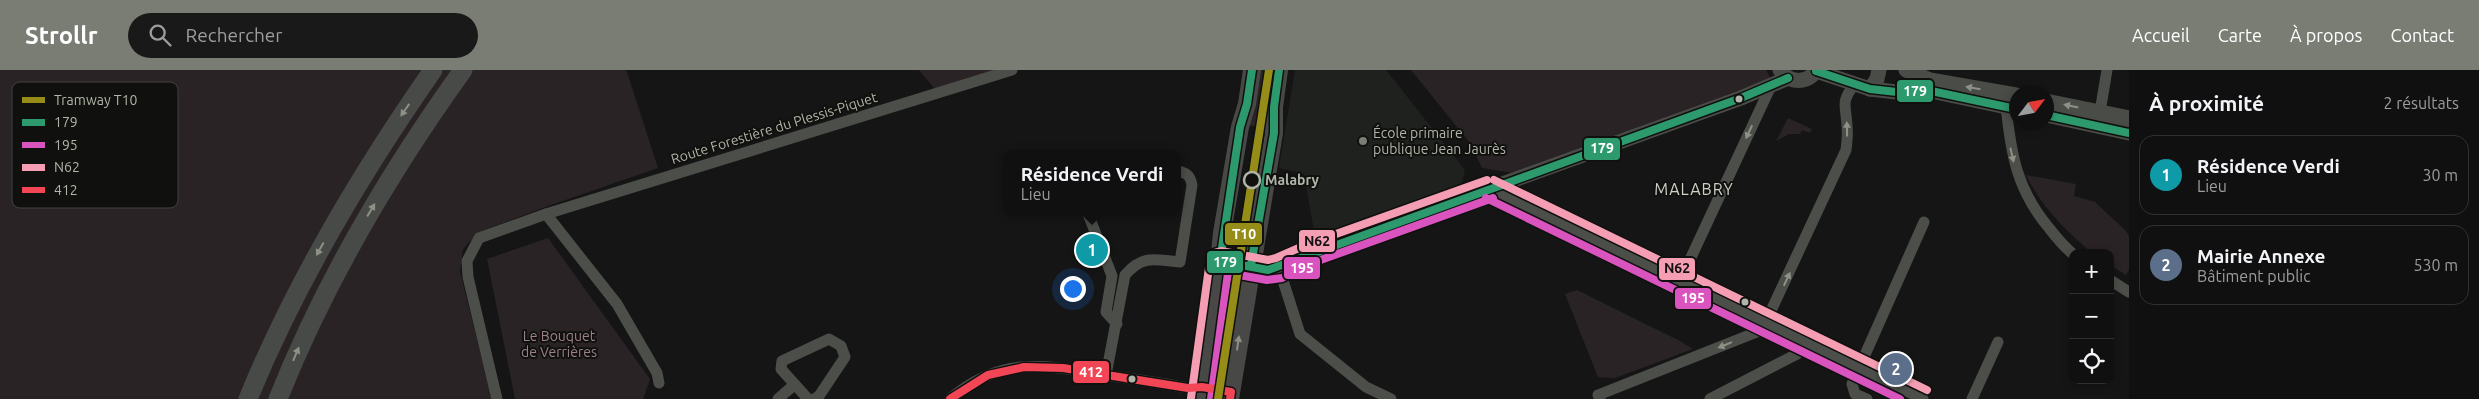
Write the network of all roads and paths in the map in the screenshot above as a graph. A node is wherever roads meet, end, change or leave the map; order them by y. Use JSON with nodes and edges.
{"nodes":[{"id":1,"x":433,"y":70,"type":"edge"},
{"id":2,"x":463,"y":70,"type":"edge"},
{"id":3,"x":1012,"y":70,"type":"edge"},
{"id":4,"x":1252,"y":70,"type":"edge"},
{"id":5,"x":1279,"y":70,"type":"edge"},
{"id":6,"x":1879,"y":70,"type":"edge"},
{"id":7,"x":1906,"y":70,"type":"edge"},
{"id":8,"x":2107,"y":70,"type":"edge"},
{"id":9,"x":1817,"y":71,"type":"edge"},
{"id":10,"x":1784,"y":74,"type":"edge"},
{"id":11,"x":1855,"y":84,"type":"junction"},
{"id":12,"x":1770,"y":88,"type":"junction"},
{"id":13,"x":1870,"y":89,"type":"junction"},
{"id":14,"x":2009,"y":94,"type":"edge"},
{"id":15,"x":2054,"y":103,"type":"edge"},
{"id":16,"x":2009,"y":108,"type":"edge"},
{"id":17,"x":2100,"y":112,"type":"junction"},
{"id":18,"x":2054,"y":117,"type":"edge"},
{"id":19,"x":2129,"y":118,"type":"edge"},
{"id":20,"x":2010,"y":130,"type":"edge"},
{"id":21,"x":2129,"y":133,"type":"edge"},
{"id":22,"x":1181,"y":172,"type":"edge"},
{"id":23,"x":1490,"y":189,"type":"junction"},
{"id":24,"x":546,"y":214,"type":"junction"},
{"id":25,"x":1089,"y":215,"type":"edge"},
{"id":26,"x":1924,"y":222,"type":"dead end"},
{"id":27,"x":2069,"y":251,"type":"edge"},
{"id":28,"x":1220,"y":261,"type":"junction"},
{"id":29,"x":1251,"y":265,"type":"junction"},
{"id":30,"x":1279,"y":268,"type":"junction"},
{"id":31,"x":1680,"y":280,"type":"junction"},
{"id":32,"x":2114,"y":283,"type":"edge"},
{"id":33,"x":2129,"y":292,"type":"edge"},
{"id":34,"x":1767,"y":323,"type":"junction"},
{"id":35,"x":1117,"y":324,"type":"junction"},
{"id":36,"x":1998,"y":342,"type":"dead end"},
{"id":37,"x":1808,"y":343,"type":"junction"},
{"id":38,"x":1859,"y":368,"type":"junction"},
{"id":39,"x":1106,"y":375,"type":"junction"},
{"id":40,"x":659,"y":383,"type":"dead end"},
{"id":41,"x":794,"y":386,"type":"junction"},
{"id":42,"x":1901,"y":389,"type":"junction"},
{"id":43,"x":1202,"y":393,"type":"edge"},
{"id":44,"x":1230,"y":395,"type":"edge"},
{"id":45,"x":248,"y":399,"type":"edge"},
{"id":46,"x":278,"y":399,"type":"edge"},
{"id":47,"x":497,"y":399,"type":"edge"},
{"id":48,"x":778,"y":399,"type":"edge"},
{"id":49,"x":808,"y":399,"type":"edge"},
{"id":50,"x":814,"y":399,"type":"edge"},
{"id":51,"x":950,"y":399,"type":"edge"},
{"id":52,"x":1391,"y":399,"type":"edge"},
{"id":53,"x":1600,"y":399,"type":"edge"},
{"id":54,"x":1710,"y":399,"type":"edge"},
{"id":55,"x":1867,"y":399,"type":"edge"},
{"id":56,"x":1894,"y":399,"type":"edge"},
{"id":57,"x":1923,"y":399,"type":"edge"},
{"id":58,"x":1972,"y":399,"type":"edge"}],
"edges":[{"from":1,"to":45,"type":"highway","one_way":true},
{"from":46,"to":2,"type":"highway","one_way":true},
{"from":3,"to":24,"type":"street","name":"Route Forestière du Plessis-Piquet"},
{"from":4,"to":28,"type":"main road"},
{"from":5,"to":29,"type":"main road"},
{"from":6,"to":13,"type":"main road"},
{"from":14,"to":7,"type":"main road","one_way":true},
{"from":8,"to":17,"type":"street"},
{"from":9,"to":10,"type":"main road"},
{"from":9,"to":11,"type":"main road"},
{"from":10,"to":12,"type":"main road"},
{"from":11,"to":13,"type":"main road"},
{"from":34,"to":11,"type":"street","one_way":true},
{"from":12,"to":23,"type":"main road"},
{"from":12,"to":31,"type":"street","one_way":true},
{"from":13,"to":16,"type":"main road"},
{"from":17,"to":15,"type":"main road","one_way":true},
{"from":17,"to":19,"type":"main road"},
{"from":18,"to":21,"type":"main road"},
{"from":20,"to":27,"type":"street","one_way":true},
{"from":22,"to":35,"type":"street"},
{"from":23,"to":30,"type":"main road"},
{"from":23,"to":31,"type":"street"},
{"from":24,"to":40,"type":"street"},
{"from":24,"to":47,"type":"street","name":"Route Forestière du Plessis-Piquet"},
{"from":25,"to":35,"type":"street"},
{"from":26,"to":38,"type":"street"},
{"from":28,"to":29,"type":"main road"},
{"from":28,"to":43,"type":"main road"},
{"from":29,"to":30,"type":"main road"},
{"from":44,"to":29,"type":"main road","one_way":true},
{"from":30,"to":52,"type":"street"},
{"from":31,"to":34,"type":"street"},
{"from":32,"to":33,"type":"street"},
{"from":34,"to":37,"type":"street"},
{"from":34,"to":53,"type":"street","one_way":true},
{"from":35,"to":39,"type":"street"},
{"from":36,"to":58,"type":"street"},
{"from":37,"to":38,"type":"street"},
{"from":37,"to":54,"type":"street"},
{"from":38,"to":42,"type":"street"},
{"from":38,"to":55,"type":"street"},
{"from":39,"to":43,"type":"street"},
{"from":39,"to":51,"type":"street"},
{"from":41,"to":48,"type":"street"},
{"from":41,"to":49,"type":"street"},
{"from":41,"to":50,"type":"street"},
{"from":42,"to":56,"type":"street"},
{"from":42,"to":57,"type":"street"},
{"from":43,"to":44,"type":"street"}]}
